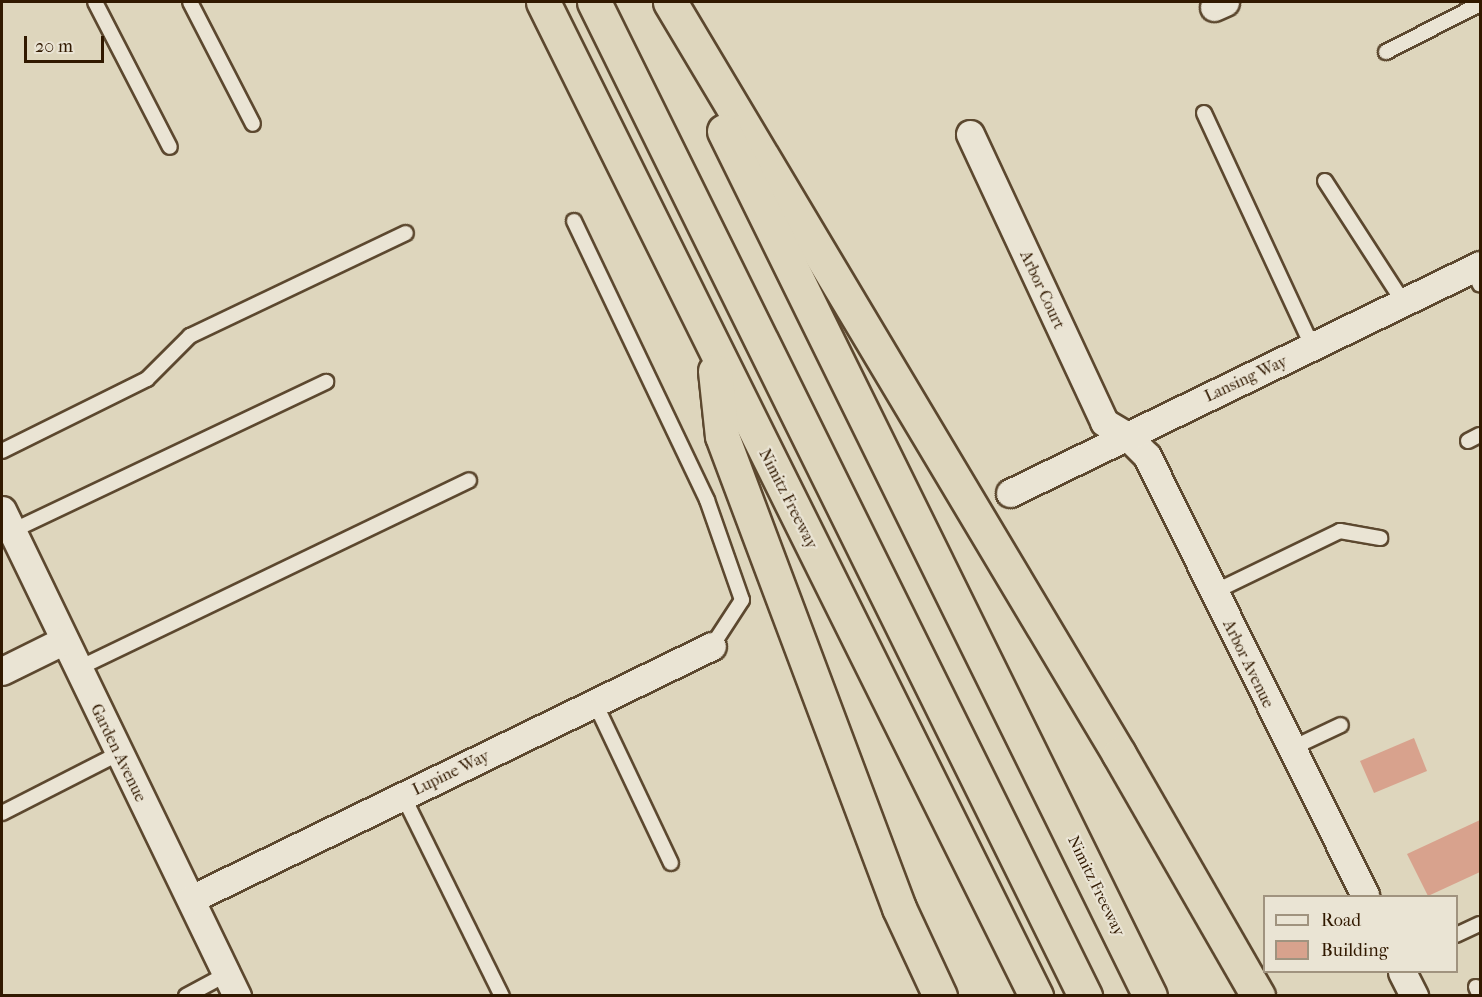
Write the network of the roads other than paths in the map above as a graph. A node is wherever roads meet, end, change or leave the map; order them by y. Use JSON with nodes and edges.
{"nodes":[{"id":1,"x":95,"y":2,"type":"edge"},
{"id":2,"x":190,"y":2,"type":"edge"},
{"id":3,"x":543,"y":2,"type":"edge"},
{"id":4,"x":594,"y":2,"type":"edge"},
{"id":5,"x":660,"y":2,"type":"edge"},
{"id":6,"x":669,"y":2,"type":"edge"},
{"id":7,"x":1480,"y":4,"type":"edge"},
{"id":8,"x":1386,"y":52,"type":"dead end"},
{"id":9,"x":1204,"y":113,"type":"dead end"},
{"id":10,"x":252,"y":124,"type":"dead end"},
{"id":11,"x":970,"y":134,"type":"dead end"},
{"id":12,"x":170,"y":147,"type":"dead end"},
{"id":13,"x":1325,"y":181,"type":"dead end"},
{"id":14,"x":574,"y":221,"type":"dead end"},
{"id":15,"x":406,"y":233,"type":"dead end"},
{"id":16,"x":1478,"y":273,"type":"edge"},
{"id":17,"x":1404,"y":303,"type":"junction"},
{"id":18,"x":713,"y":348,"type":"junction"},
{"id":19,"x":1313,"y":348,"type":"junction"},
{"id":20,"x":326,"y":382,"type":"dead end"},
{"id":21,"x":1127,"y":436,"type":"junction"},
{"id":22,"x":2,"y":452,"type":"edge"},
{"id":23,"x":469,"y":480,"type":"dead end"},
{"id":24,"x":1010,"y":493,"type":"dead end"},
{"id":25,"x":8,"y":536,"type":"edge"},
{"id":26,"x":1380,"y":538,"type":"dead end"},
{"id":27,"x":1214,"y":592,"type":"junction"},
{"id":28,"x":63,"y":640,"type":"junction"},
{"id":29,"x":712,"y":646,"type":"joint"},
{"id":30,"x":76,"y":669,"type":"junction"},
{"id":31,"x":2,"y":671,"type":"edge"},
{"id":32,"x":595,"y":703,"type":"junction"},
{"id":33,"x":1341,"y":724,"type":"dead end"},
{"id":34,"x":1290,"y":749,"type":"junction"},
{"id":35,"x":118,"y":754,"type":"junction"},
{"id":36,"x":403,"y":796,"type":"junction"},
{"id":37,"x":2,"y":813,"type":"edge"},
{"id":38,"x":671,"y":863,"type":"dead end"},
{"id":39,"x":1364,"y":895,"type":"edge"},
{"id":40,"x":191,"y":899,"type":"junction"},
{"id":41,"x":1480,"y":924,"type":"edge"},
{"id":42,"x":1458,"y":934,"type":"edge"},
{"id":43,"x":1402,"y":973,"type":"edge"},
{"id":44,"x":232,"y":985,"type":"edge"},
{"id":45,"x":186,"y":996,"type":"edge"},
{"id":46,"x":502,"y":996,"type":"edge"},
{"id":47,"x":940,"y":996,"type":"edge"},
{"id":48,"x":1036,"y":996,"type":"edge"},
{"id":49,"x":1085,"y":996,"type":"edge"},
{"id":50,"x":1150,"y":996,"type":"edge"},
{"id":51,"x":1258,"y":996,"type":"edge"},
{"id":52,"x":1414,"y":996,"type":"edge"}],
"edges":[{"from":1,"to":12,"type":"lane"},
{"from":2,"to":10,"type":"lane"},
{"from":3,"to":18,"type":"highway","name":"Nimitz Freeway"},
{"from":4,"to":49,"type":"highway"},
{"from":5,"to":50,"type":"highway","name":"Nimitz Freeway"},
{"from":6,"to":51,"type":"highway"},
{"from":7,"to":8,"type":"lane"},
{"from":9,"to":19,"type":"lane"},
{"from":11,"to":21,"type":"street","name":"Arbor Court"},
{"from":13,"to":17,"type":"lane"},
{"from":14,"to":29,"type":"lane"},
{"from":15,"to":22,"type":"lane"},
{"from":16,"to":17,"type":"street","name":"Lansing Way"},
{"from":17,"to":19,"type":"street","name":"Lansing Way"},
{"from":18,"to":47,"type":"highway"},
{"from":18,"to":48,"type":"highway","name":"Nimitz Freeway"},
{"from":19,"to":21,"type":"street","name":"Lansing Way"},
{"from":20,"to":25,"type":"lane"},
{"from":21,"to":24,"type":"street","name":"Lansing Way"},
{"from":21,"to":27,"type":"street","name":"Arbor Avenue"},
{"from":23,"to":30,"type":"lane"},
{"from":25,"to":28,"type":"street","name":"Garden Avenue"},
{"from":26,"to":27,"type":"lane"},
{"from":27,"to":34,"type":"street","name":"Arbor Avenue"},
{"from":28,"to":30,"type":"street","name":"Garden Avenue"},
{"from":28,"to":31,"type":"street"},
{"from":29,"to":32,"type":"street","name":"Lupine Way"},
{"from":30,"to":35,"type":"street","name":"Garden Avenue"},
{"from":32,"to":36,"type":"street","name":"Lupine Way"},
{"from":32,"to":38,"type":"lane"},
{"from":33,"to":34,"type":"lane"},
{"from":34,"to":39,"type":"street","name":"Arbor Avenue"},
{"from":35,"to":37,"type":"lane"},
{"from":35,"to":40,"type":"street","name":"Garden Avenue"},
{"from":36,"to":40,"type":"street","name":"Lupine Way"},
{"from":36,"to":46,"type":"lane"},
{"from":40,"to":44,"type":"street","name":"Garden Avenue"},
{"from":41,"to":42,"type":"lane"},
{"from":43,"to":52,"type":"street"},
{"from":44,"to":45,"type":"lane"}]}
